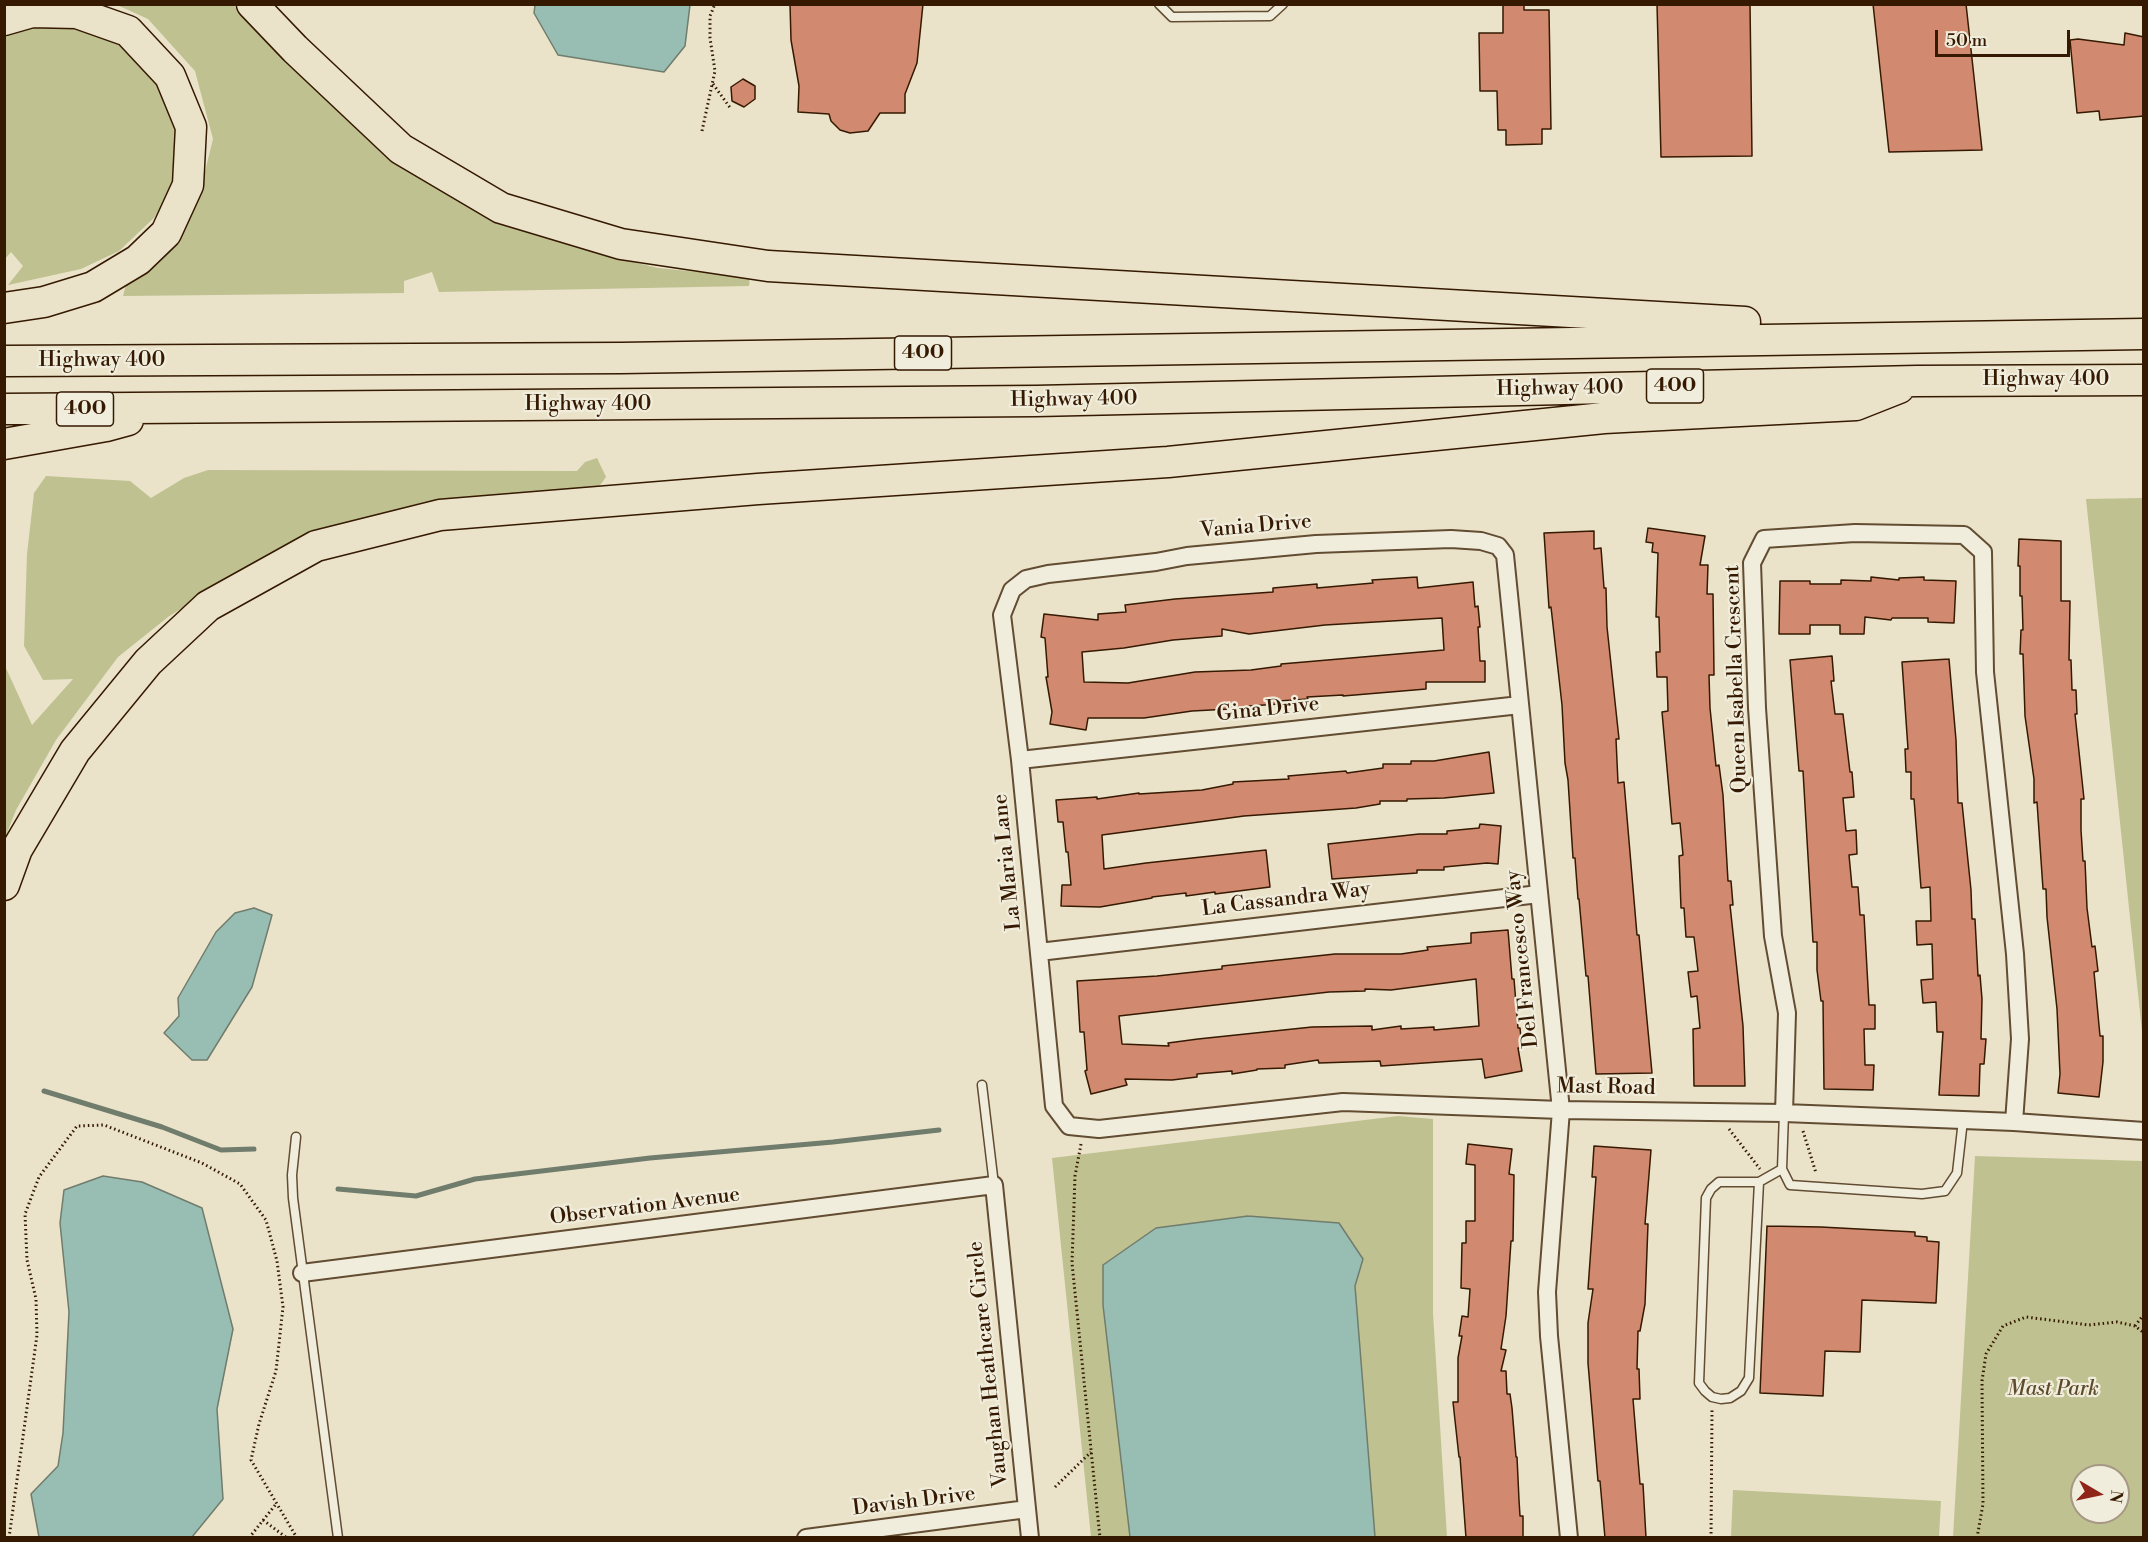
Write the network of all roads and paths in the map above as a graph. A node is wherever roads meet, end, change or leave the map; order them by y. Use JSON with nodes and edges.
{"nodes":[{"id":1,"x":252,"y":4,"type":"edge"},
{"id":2,"x":715,"y":4,"type":"edge"},
{"id":3,"x":1159,"y":4,"type":"edge"},
{"id":4,"x":1283,"y":4,"type":"edge"},
{"id":5,"x":4,"y":20,"type":"edge"},
{"id":6,"x":712,"y":83,"type":"junction"},
{"id":7,"x":731,"y":109,"type":"dead end"},
{"id":8,"x":702,"y":131,"type":"dead end"},
{"id":9,"x":4,"y":308,"type":"edge"},
{"id":10,"x":2144,"y":334,"type":"edge"},
{"id":11,"x":1842,"y":339,"type":"junction"},
{"id":12,"x":4,"y":361,"type":"edge"},
{"id":13,"x":2144,"y":380,"type":"edge"},
{"id":14,"x":1917,"y":381,"type":"junction"},
{"id":15,"x":166,"y":408,"type":"junction"},
{"id":16,"x":4,"y":409,"type":"edge"},
{"id":17,"x":4,"y":444,"type":"edge"},
{"id":18,"x":1505,"y":555,"type":"joint"},
{"id":19,"x":1012,"y":590,"type":"joint"},
{"id":20,"x":1520,"y":705,"type":"junction"},
{"id":21,"x":1020,"y":760,"type":"junction"},
{"id":22,"x":4,"y":885,"type":"edge"},
{"id":23,"x":1539,"y":894,"type":"junction"},
{"id":24,"x":1039,"y":952,"type":"junction"},
{"id":25,"x":982,"y":1085,"type":"dead end"},
{"id":26,"x":1561,"y":1110,"type":"junction"},
{"id":27,"x":1715,"y":1112,"type":"junction"},
{"id":28,"x":1790,"y":1113,"type":"junction"},
{"id":29,"x":1963,"y":1120,"type":"junction"},
{"id":30,"x":2014,"y":1122,"type":"junction"},
{"id":31,"x":1077,"y":1127,"type":"junction"},
{"id":32,"x":2144,"y":1131,"type":"edge"},
{"id":33,"x":296,"y":1137,"type":"dead end"},
{"id":34,"x":1782,"y":1169,"type":"junction"},
{"id":35,"x":1763,"y":1180,"type":"junction"},
{"id":36,"x":994,"y":1185,"type":"junction"},
{"id":37,"x":1820,"y":1187,"type":"junction"},
{"id":38,"x":302,"y":1273,"type":"junction"},
{"id":39,"x":2144,"y":1314,"type":"edge"},
{"id":40,"x":2135,"y":1326,"type":"junction"},
{"id":41,"x":2144,"y":1333,"type":"edge"},
{"id":42,"x":1712,"y":1397,"type":"junction"},
{"id":43,"x":1091,"y":1452,"type":"junction"},
{"id":44,"x":1055,"y":1487,"type":"dead end"},
{"id":45,"x":276,"y":1504,"type":"junction"},
{"id":46,"x":1027,"y":1509,"type":"junction"},
{"id":47,"x":263,"y":1520,"type":"junction"},
{"id":48,"x":281,"y":1533,"type":"junction"},
{"id":49,"x":816,"y":1537,"type":"edge"},
{"id":50,"x":9,"y":1538,"type":"edge"},
{"id":51,"x":249,"y":1538,"type":"edge"},
{"id":52,"x":277,"y":1538,"type":"edge"},
{"id":53,"x":287,"y":1538,"type":"edge"},
{"id":54,"x":297,"y":1538,"type":"edge"},
{"id":55,"x":338,"y":1538,"type":"edge"},
{"id":56,"x":1030,"y":1538,"type":"edge"},
{"id":57,"x":1100,"y":1538,"type":"edge"},
{"id":58,"x":1569,"y":1538,"type":"edge"},
{"id":59,"x":1711,"y":1538,"type":"edge"},
{"id":60,"x":1977,"y":1538,"type":"edge"}],
"edges":[{"from":1,"to":11,"type":"highway"},
{"from":2,"to":6,"type":"path"},
{"from":3,"to":4,"type":"lane"},
{"from":5,"to":9,"type":"highway"},
{"from":6,"to":7,"type":"path"},
{"from":6,"to":8,"type":"path"},
{"from":10,"to":11,"type":"highway","name":"Highway 400","number":"400"},
{"from":11,"to":12,"type":"highway","name":"Highway 400","number":"400"},
{"from":13,"to":14,"type":"highway","name":"Highway 400","number":"400"},
{"from":14,"to":15,"type":"highway","name":"Highway 400","number":"400"},
{"from":14,"to":22,"type":"highway"},
{"from":15,"to":16,"type":"highway","name":"Highway 400","number":"400"},
{"from":15,"to":17,"type":"highway"},
{"from":18,"to":19,"type":"street","name":"Vania Drive"},
{"from":18,"to":20,"type":"street","name":"Del Francesco Way"},
{"from":19,"to":21,"type":"street","name":"La Maria Lane"},
{"from":20,"to":21,"type":"street","name":"Gina Drive"},
{"from":20,"to":23,"type":"street","name":"Del Francesco Way"},
{"from":21,"to":24,"type":"street","name":"La Maria Lane"},
{"from":23,"to":24,"type":"street","name":"La Cassandra Way"},
{"from":23,"to":26,"type":"street","name":"Del Francesco Way"},
{"from":24,"to":31,"type":"street","name":"La Maria Lane"},
{"from":25,"to":36,"type":"lane"},
{"from":26,"to":27,"type":"street","name":"Mast Road"},
{"from":26,"to":31,"type":"street","name":"Mast Road"},
{"from":26,"to":58,"type":"street","name":"Del Francesco Way"},
{"from":27,"to":28,"type":"street","name":"Mast Road"},
{"from":27,"to":35,"type":"path"},
{"from":28,"to":29,"type":"street","name":"Mast Road"},
{"from":28,"to":30,"type":"street","name":"Queen Isabella Crescent"},
{"from":28,"to":34,"type":"lane"},
{"from":28,"to":37,"type":"path"},
{"from":29,"to":30,"type":"street","name":"Mast Road"},
{"from":29,"to":37,"type":"lane"},
{"from":30,"to":32,"type":"street","name":"Mast Road"},
{"from":31,"to":43,"type":"path"},
{"from":33,"to":38,"type":"lane"},
{"from":34,"to":35,"type":"lane"},
{"from":34,"to":37,"type":"lane"},
{"from":35,"to":42,"type":"lane"},
{"from":35,"to":42,"type":"lane"},
{"from":36,"to":38,"type":"street","name":"Observation Avenue"},
{"from":36,"to":46,"type":"street","name":"Vaughan Heathcare Circle"},
{"from":38,"to":55,"type":"lane"},
{"from":39,"to":40,"type":"path"},
{"from":40,"to":41,"type":"path"},
{"from":40,"to":60,"type":"path"},
{"from":42,"to":59,"type":"path"},
{"from":43,"to":44,"type":"path"},
{"from":43,"to":57,"type":"path"},
{"from":45,"to":47,"type":"path"},
{"from":45,"to":50,"type":"path"},
{"from":45,"to":54,"type":"path"},
{"from":46,"to":49,"type":"street","name":"Davish Drive"},
{"from":46,"to":56,"type":"street","name":"Vaughan Heathcare Circle"},
{"from":47,"to":48,"type":"path"},
{"from":47,"to":51,"type":"path"},
{"from":48,"to":52,"type":"path"},
{"from":48,"to":53,"type":"path"}]}
